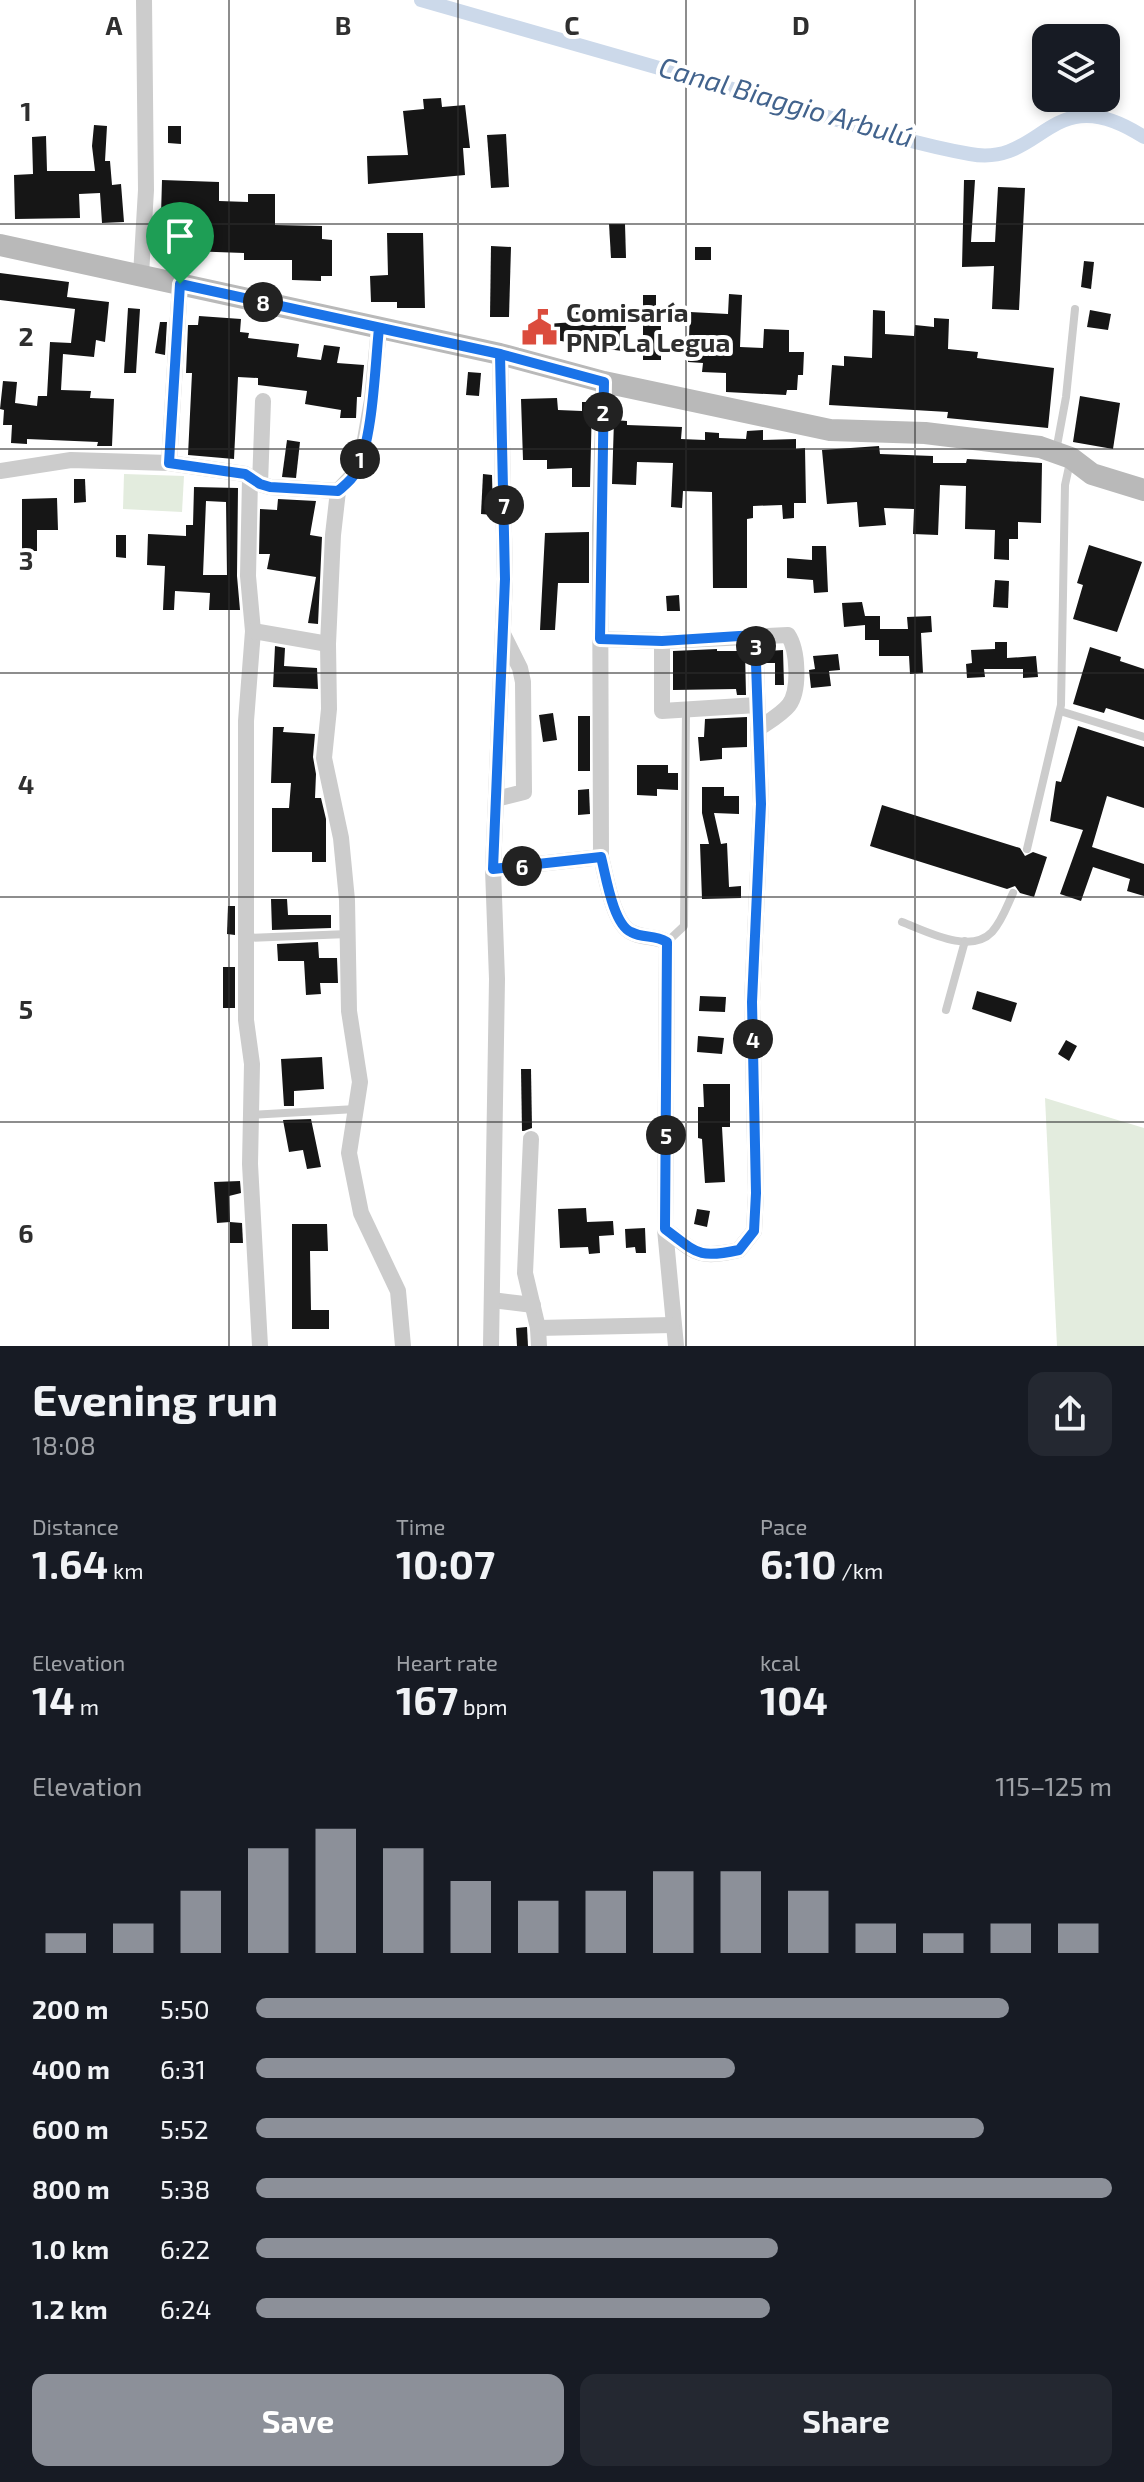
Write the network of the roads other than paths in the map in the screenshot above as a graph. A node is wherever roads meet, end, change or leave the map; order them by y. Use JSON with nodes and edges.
{"nodes":[{"id":1,"x":144,"y":0,"type":"edge"},
{"id":2,"x":0,"y":245,"type":"edge"},
{"id":3,"x":141,"y":275,"type":"junction"},
{"id":4,"x":180,"y":284,"type":"junction"},
{"id":5,"x":1075,"y":309,"type":"dead end"},
{"id":6,"x":379,"y":328,"type":"junction"},
{"id":7,"x":500,"y":354,"type":"junction"},
{"id":8,"x":604,"y":382,"type":"junction"},
{"id":9,"x":263,"y":401,"type":"dead end"},
{"id":10,"x":1064,"y":455,"type":"junction"},
{"id":11,"x":169,"y":463,"type":"junction"},
{"id":12,"x":0,"y":471,"type":"edge"},
{"id":13,"x":255,"y":481,"type":"junction"},
{"id":14,"x":1144,"y":490,"type":"edge"},
{"id":15,"x":338,"y":491,"type":"junction"},
{"id":16,"x":253,"y":631,"type":"junction"},
{"id":17,"x":502,"y":632,"type":"junction"},
{"id":18,"x":755,"y":635,"type":"junction"},
{"id":19,"x":600,"y":639,"type":"junction"},
{"id":20,"x":662,"y":641,"type":"junction"},
{"id":21,"x":328,"y":644,"type":"junction"},
{"id":22,"x":757,"y":705,"type":"junction"},
{"id":23,"x":686,"y":710,"type":"junction"},
{"id":24,"x":1060,"y":711,"type":"junction"},
{"id":25,"x":758,"y":729,"type":"junction"},
{"id":26,"x":1144,"y":737,"type":"edge"},
{"id":27,"x":496,"y":799,"type":"junction"},
{"id":28,"x":1027,"y":849,"type":"dead end"},
{"id":29,"x":601,"y":857,"type":"junction"},
{"id":30,"x":493,"y":869,"type":"junction"},
{"id":31,"x":1013,"y":893,"type":"dead end"},
{"id":32,"x":902,"y":922,"type":"dead end"},
{"id":33,"x":348,"y":934,"type":"junction"},
{"id":34,"x":246,"y":938,"type":"junction"},
{"id":35,"x":965,"y":941,"type":"junction"},
{"id":36,"x":667,"y":942,"type":"junction"},
{"id":37,"x":946,"y":1010,"type":"dead end"},
{"id":38,"x":357,"y":1109,"type":"junction"},
{"id":39,"x":251,"y":1115,"type":"junction"},
{"id":40,"x":531,"y":1139,"type":"dead end"},
{"id":41,"x":665,"y":1229,"type":"junction"},
{"id":42,"x":492,"y":1300,"type":"junction"},
{"id":43,"x":533,"y":1305,"type":"junction"},
{"id":44,"x":672,"y":1325,"type":"junction"},
{"id":45,"x":538,"y":1328,"type":"junction"},
{"id":46,"x":260,"y":1346,"type":"edge"},
{"id":47,"x":403,"y":1346,"type":"edge"},
{"id":48,"x":491,"y":1346,"type":"edge"},
{"id":49,"x":539,"y":1346,"type":"edge"},
{"id":50,"x":676,"y":1346,"type":"edge"}],
"edges":[{"from":1,"to":3,"type":"street"},
{"from":2,"to":3,"type":"main road"},
{"from":3,"to":4,"type":"main road"},
{"from":4,"to":6,"type":"main road"},
{"from":4,"to":11,"type":"street"},
{"from":5,"to":10,"type":"lane"},
{"from":6,"to":7,"type":"main road"},
{"from":6,"to":15,"type":"street"},
{"from":7,"to":8,"type":"main road"},
{"from":7,"to":17,"type":"street"},
{"from":8,"to":10,"type":"main road"},
{"from":8,"to":19,"type":"street"},
{"from":9,"to":13,"type":"street"},
{"from":10,"to":14,"type":"main road"},
{"from":10,"to":24,"type":"lane"},
{"from":11,"to":12,"type":"street"},
{"from":11,"to":13,"type":"street"},
{"from":13,"to":15,"type":"street"},
{"from":13,"to":16,"type":"street"},
{"from":15,"to":21,"type":"street"},
{"from":16,"to":21,"type":"street"},
{"from":16,"to":34,"type":"street"},
{"from":17,"to":27,"type":"street"},
{"from":17,"to":27,"type":"street"},
{"from":18,"to":20,"type":"street"},
{"from":18,"to":22,"type":"street"},
{"from":18,"to":25,"type":"street"},
{"from":19,"to":20,"type":"street"},
{"from":19,"to":29,"type":"street"},
{"from":20,"to":23,"type":"street"},
{"from":21,"to":33,"type":"street"},
{"from":22,"to":23,"type":"street"},
{"from":22,"to":25,"type":"street"},
{"from":23,"to":36,"type":"lane"},
{"from":24,"to":26,"type":"lane"},
{"from":24,"to":28,"type":"lane"},
{"from":25,"to":41,"type":"street"},
{"from":27,"to":30,"type":"street"},
{"from":29,"to":30,"type":"street"},
{"from":29,"to":36,"type":"street"},
{"from":30,"to":42,"type":"street"},
{"from":31,"to":35,"type":"lane"},
{"from":32,"to":35,"type":"lane"},
{"from":33,"to":34,"type":"lane"},
{"from":33,"to":38,"type":"street"},
{"from":34,"to":39,"type":"street"},
{"from":35,"to":37,"type":"lane"},
{"from":36,"to":41,"type":"street"},
{"from":38,"to":39,"type":"lane"},
{"from":38,"to":47,"type":"street"},
{"from":39,"to":46,"type":"street"},
{"from":40,"to":43,"type":"street"},
{"from":41,"to":44,"type":"street"},
{"from":42,"to":43,"type":"street"},
{"from":42,"to":48,"type":"street"},
{"from":43,"to":45,"type":"street"},
{"from":44,"to":45,"type":"street"},
{"from":44,"to":50,"type":"street"},
{"from":45,"to":49,"type":"street"}]}
